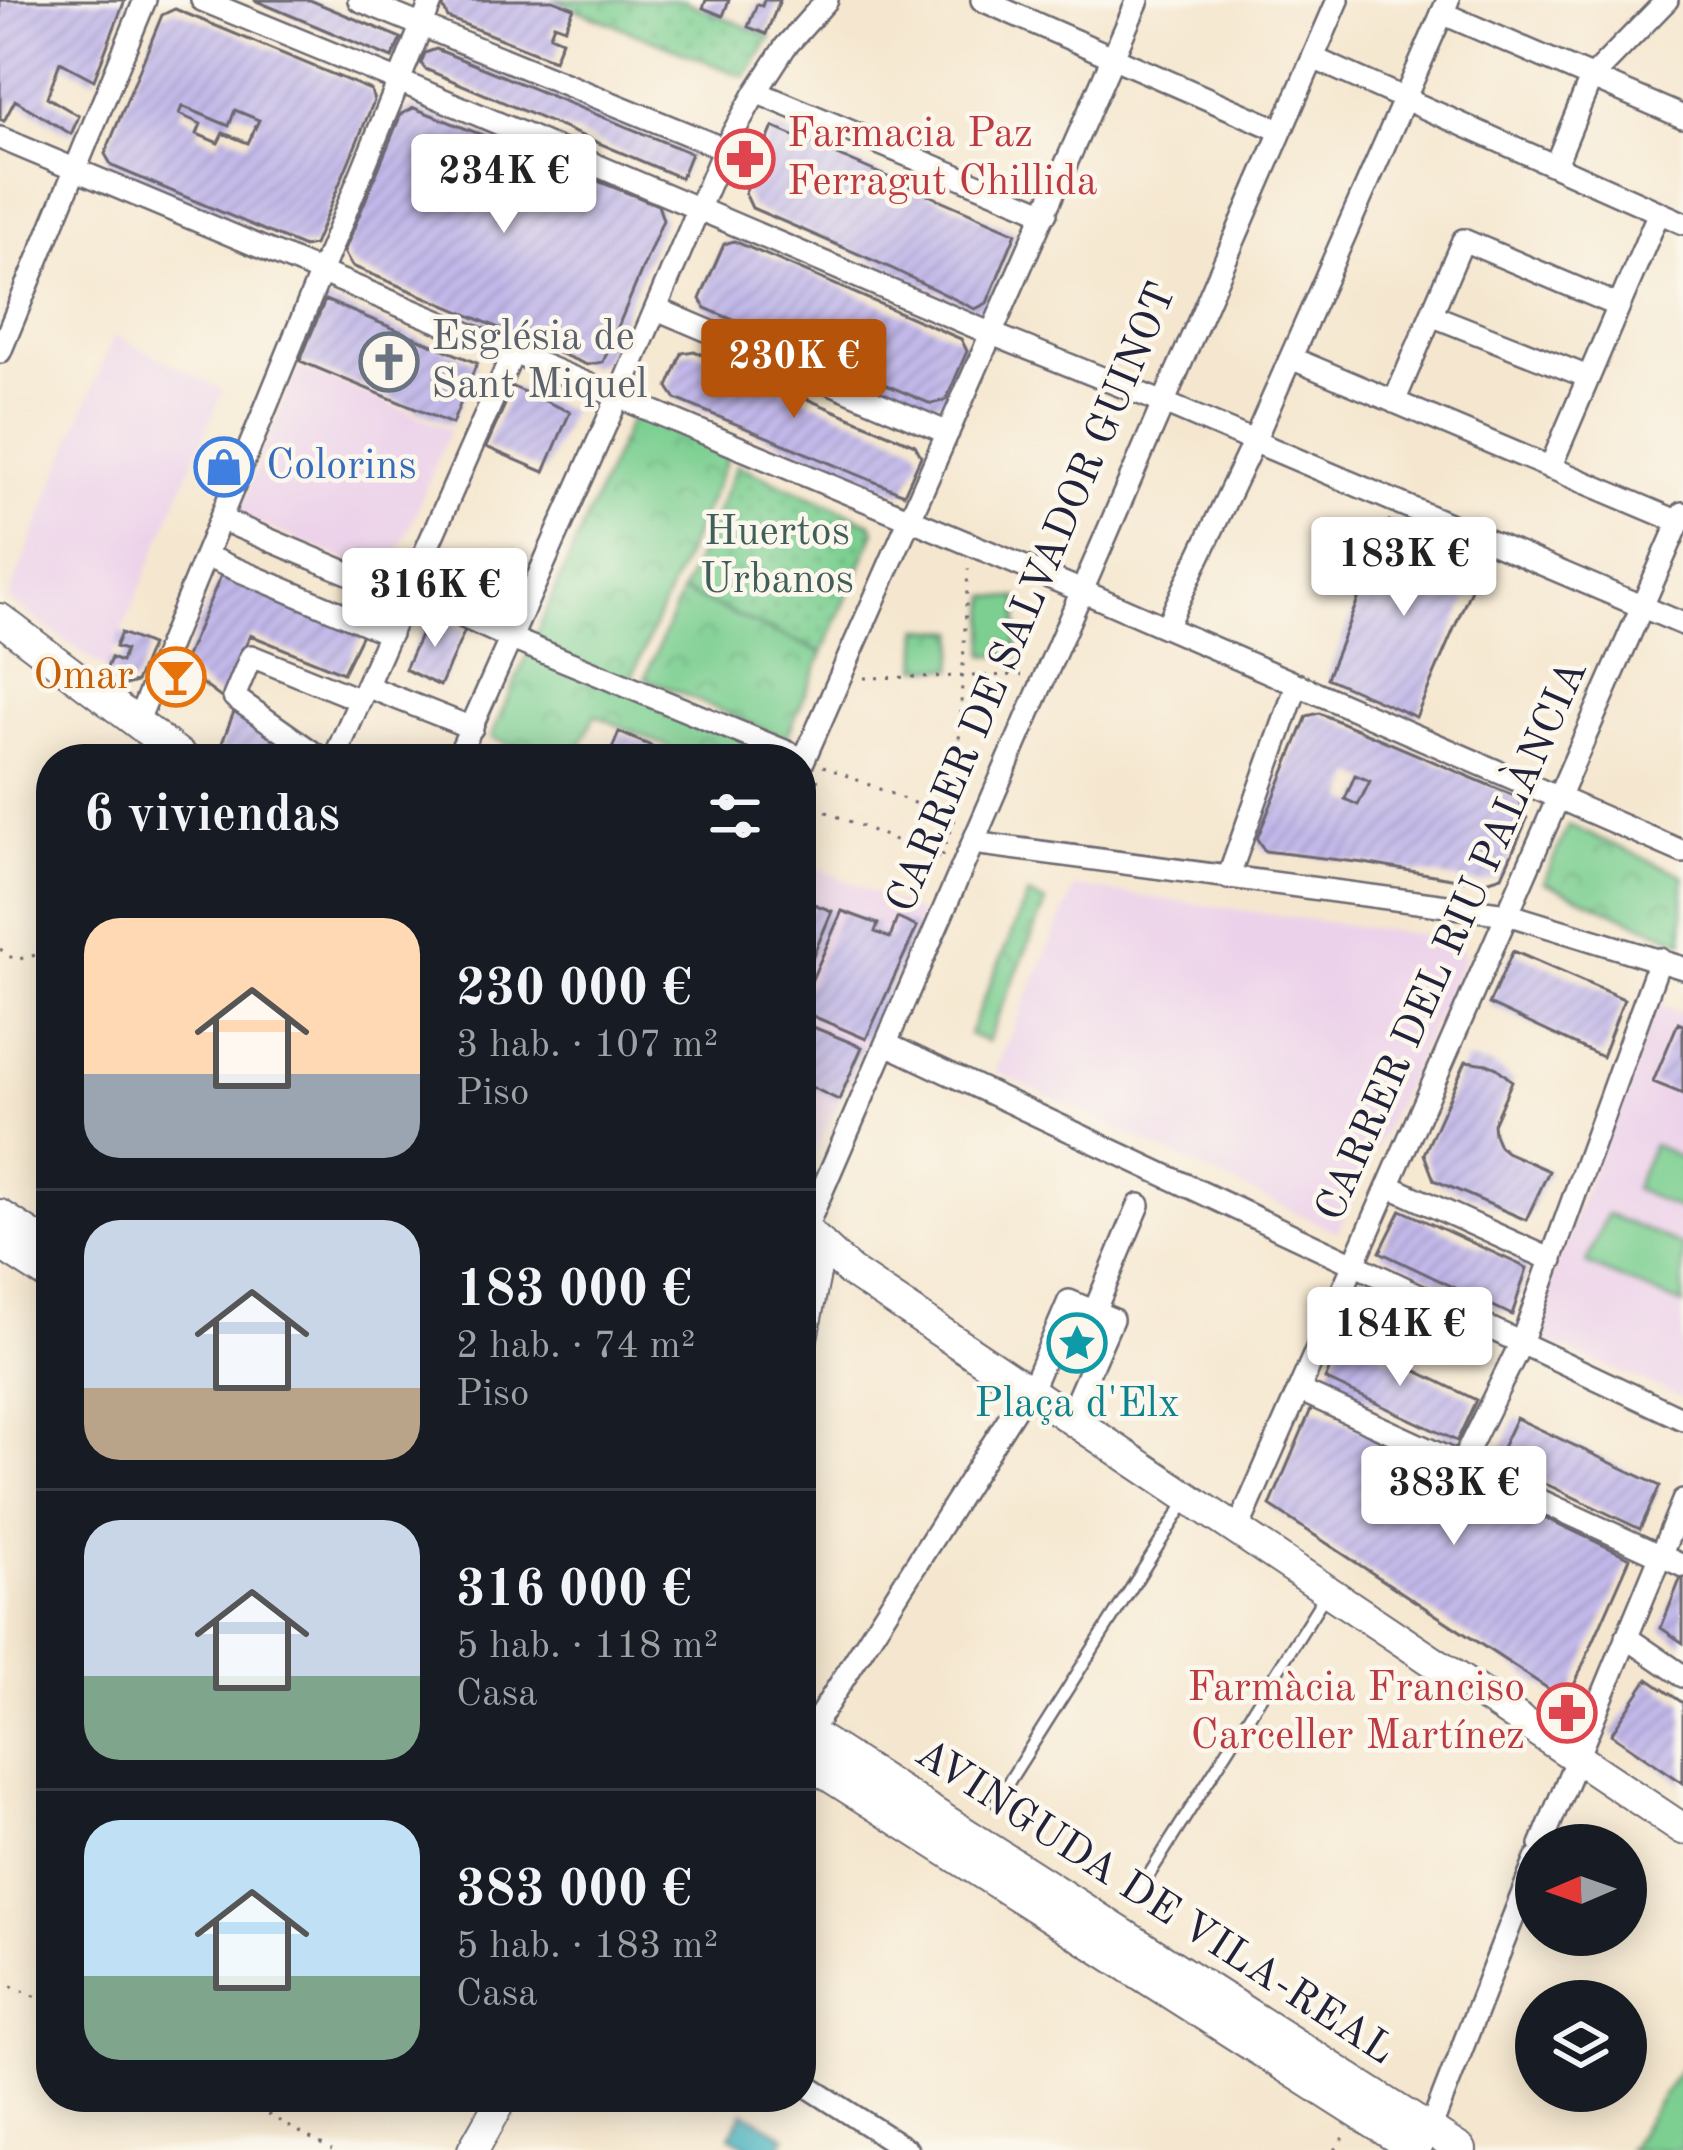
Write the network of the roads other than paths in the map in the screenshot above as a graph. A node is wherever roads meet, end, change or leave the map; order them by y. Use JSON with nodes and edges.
{"nodes":[{"id":1,"x":145,"y":0,"type":"edge"},
{"id":2,"x":202,"y":0,"type":"edge"},
{"id":3,"x":432,"y":0,"type":"edge"},
{"id":4,"x":826,"y":0,"type":"edge"},
{"id":5,"x":982,"y":0,"type":"edge"},
{"id":6,"x":1138,"y":0,"type":"edge"},
{"id":7,"x":1338,"y":0,"type":"edge"},
{"id":8,"x":1667,"y":0,"type":"edge"},
{"id":9,"x":365,"y":1,"type":"edge"},
{"id":10,"x":1445,"y":7,"type":"edge"},
{"id":11,"x":422,"y":25,"type":"junction"},
{"id":12,"x":1114,"y":58,"type":"junction"},
{"id":13,"x":1313,"y":58,"type":"junction"},
{"id":14,"x":1591,"y":77,"type":"junction"},
{"id":15,"x":399,"y":81,"type":"junction"},
{"id":16,"x":756,"y":92,"type":"junction"},
{"id":17,"x":1404,"y":99,"type":"junction"},
{"id":18,"x":1683,"y":117,"type":"edge"},
{"id":19,"x":1282,"y":131,"type":"junction"},
{"id":20,"x":0,"y":138,"type":"edge"},
{"id":21,"x":724,"y":149,"type":"junction"},
{"id":22,"x":1555,"y":166,"type":"junction"},
{"id":23,"x":74,"y":170,"type":"junction"},
{"id":24,"x":700,"y":210,"type":"junction"},
{"id":25,"x":1659,"y":212,"type":"junction"},
{"id":26,"x":1046,"y":213,"type":"junction"},
{"id":27,"x":1683,"y":223,"type":"edge"},
{"id":28,"x":320,"y":273,"type":"junction"},
{"id":29,"x":1619,"y":306,"type":"junction"},
{"id":30,"x":657,"y":309,"type":"junction"},
{"id":31,"x":1431,"y":315,"type":"junction"},
{"id":32,"x":992,"y":334,"type":"junction"},
{"id":33,"x":0,"y":352,"type":"edge"},
{"id":34,"x":513,"y":353,"type":"junction"},
{"id":35,"x":1291,"y":358,"type":"junction"},
{"id":36,"x":1588,"y":377,"type":"junction"},
{"id":37,"x":618,"y":397,"type":"junction"},
{"id":38,"x":1394,"y":402,"type":"junction"},
{"id":39,"x":1164,"y":403,"type":"junction"},
{"id":40,"x":948,"y":433,"type":"junction"},
{"id":41,"x":1254,"y":441,"type":"junction"},
{"id":42,"x":1550,"y":468,"type":"junction"},
{"id":43,"x":1681,"y":518,"type":"edge"},
{"id":44,"x":220,"y":519,"type":"junction"},
{"id":45,"x":910,"y":519,"type":"junction"},
{"id":46,"x":205,"y":556,"type":"junction"},
{"id":47,"x":1082,"y":591,"type":"junction"},
{"id":48,"x":407,"y":595,"type":"junction"},
{"id":49,"x":1642,"y":606,"type":"junction"},
{"id":50,"x":0,"y":619,"type":"edge"},
{"id":51,"x":1683,"y":623,"type":"edge"},
{"id":52,"x":1166,"y":627,"type":"junction"},
{"id":53,"x":390,"y":634,"type":"junction"},
{"id":54,"x":512,"y":638,"type":"junction"},
{"id":55,"x":1297,"y":685,"type":"junction"},
{"id":56,"x":363,"y":693,"type":"junction"},
{"id":57,"x":137,"y":723,"type":"junction"},
{"id":58,"x":472,"y":728,"type":"junction"},
{"id":59,"x":165,"y":744,"type":"edge"},
{"id":60,"x":301,"y":744,"type":"edge"},
{"id":61,"x":341,"y":744,"type":"edge"},
{"id":62,"x":464,"y":744,"type":"edge"},
{"id":63,"x":763,"y":744,"type":"edge"},
{"id":64,"x":816,"y":749,"type":"edge"},
{"id":65,"x":1558,"y":798,"type":"junction"},
{"id":66,"x":973,"y":843,"type":"junction"},
{"id":67,"x":1683,"y":853,"type":"edge"},
{"id":68,"x":1228,"y":878,"type":"junction"},
{"id":69,"x":1508,"y":914,"type":"junction"},
{"id":70,"x":1660,"y":959,"type":"junction"},
{"id":71,"x":1683,"y":968,"type":"edge"},
{"id":72,"x":886,"y":1044,"type":"junction"},
{"id":73,"x":1388,"y":1186,"type":"junction"},
{"id":74,"x":1139,"y":1204,"type":"dead end"},
{"id":75,"x":0,"y":1215,"type":"edge"},
{"id":76,"x":816,"y":1217,"type":"edge"},
{"id":77,"x":36,"y":1238,"type":"edge"},
{"id":78,"x":816,"y":1240,"type":"edge"},
{"id":79,"x":0,"y":1244,"type":"edge"},
{"id":80,"x":1552,"y":1260,"type":"junction"},
{"id":81,"x":1354,"y":1264,"type":"junction"},
{"id":82,"x":36,"y":1267,"type":"edge"},
{"id":83,"x":1094,"y":1312,"type":"junction"},
{"id":84,"x":1521,"y":1343,"type":"junction"},
{"id":85,"x":1299,"y":1390,"type":"junction"},
{"id":86,"x":1028,"y":1391,"type":"junction"},
{"id":87,"x":1069,"y":1418,"type":"junction"},
{"id":88,"x":1683,"y":1419,"type":"edge"},
{"id":89,"x":1461,"y":1464,"type":"junction"},
{"id":90,"x":1188,"y":1498,"type":"junction"},
{"id":91,"x":1683,"y":1501,"type":"edge"},
{"id":92,"x":1237,"y":1531,"type":"junction"},
{"id":93,"x":1660,"y":1556,"type":"junction"},
{"id":94,"x":1683,"y":1566,"type":"edge"},
{"id":95,"x":1327,"y":1592,"type":"junction"},
{"id":96,"x":1626,"y":1637,"type":"junction"},
{"id":97,"x":1683,"y":1676,"type":"edge"},
{"id":98,"x":816,"y":1720,"type":"edge"},
{"id":99,"x":816,"y":1747,"type":"edge"},
{"id":100,"x":1575,"y":1758,"type":"junction"},
{"id":101,"x":996,"y":1802,"type":"dead end"},
{"id":102,"x":1549,"y":1824,"type":"edge"},
{"id":103,"x":1683,"y":1829,"type":"edge"},
{"id":104,"x":1137,"y":1894,"type":"dead end"},
{"id":105,"x":1515,"y":1911,"type":"edge"},
{"id":106,"x":816,"y":2092,"type":"edge"},
{"id":107,"x":494,"y":2112,"type":"edge"},
{"id":108,"x":1423,"y":2140,"type":"edge"},
{"id":109,"x":894,"y":2146,"type":"edge"},
{"id":110,"x":473,"y":2150,"type":"edge"},
{"id":111,"x":1461,"y":2150,"type":"edge"}],
"edges":[{"from":1,"to":23,"type":"street"},
{"from":2,"to":15,"type":"street"},
{"from":3,"to":11,"type":"street"},
{"from":4,"to":16,"type":"street"},
{"from":5,"to":12,"type":"street"},
{"from":6,"to":12,"type":"street"},
{"from":7,"to":13,"type":"street","name":"CARRER DE SALVADOR GUINOT"},
{"from":8,"to":14,"type":"street"},
{"from":9,"to":11,"type":"street"},
{"from":10,"to":14,"type":"street"},
{"from":10,"to":17,"type":"street"},
{"from":11,"to":15,"type":"street"},
{"from":11,"to":21,"type":"street"},
{"from":12,"to":19,"type":"street"},
{"from":12,"to":26,"type":"street"},
{"from":13,"to":17,"type":"street"},
{"from":13,"to":19,"type":"street","name":"CARRER DE SALVADOR GUINOT"},
{"from":14,"to":18,"type":"street"},
{"from":14,"to":22,"type":"street"},
{"from":15,"to":24,"type":"street"},
{"from":15,"to":28,"type":"street"},
{"from":16,"to":21,"type":"street"},
{"from":16,"to":26,"type":"street"},
{"from":17,"to":22,"type":"street"},
{"from":17,"to":35,"type":"street"},
{"from":19,"to":39,"type":"street","name":"CARRER DE SALVADOR GUINOT"},
{"from":20,"to":23,"type":"street"},
{"from":21,"to":24,"type":"street"},
{"from":22,"to":25,"type":"street"},
{"from":23,"to":28,"type":"street"},
{"from":23,"to":33,"type":"street"},
{"from":24,"to":30,"type":"street"},
{"from":24,"to":32,"type":"street"},
{"from":25,"to":27,"type":"street"},
{"from":25,"to":29,"type":"street"},
{"from":26,"to":32,"type":"street"},
{"from":28,"to":34,"type":"street"},
{"from":28,"to":44,"type":"street"},
{"from":29,"to":31,"type":"street"},
{"from":29,"to":36,"type":"street"},
{"from":30,"to":37,"type":"street"},
{"from":30,"to":40,"type":"street"},
{"from":31,"to":36,"type":"street"},
{"from":31,"to":38,"type":"street"},
{"from":32,"to":39,"type":"street"},
{"from":32,"to":40,"type":"street"},
{"from":34,"to":37,"type":"street"},
{"from":34,"to":48,"type":"street"},
{"from":35,"to":38,"type":"street"},
{"from":35,"to":41,"type":"street"},
{"from":36,"to":42,"type":"street"},
{"from":37,"to":45,"type":"street"},
{"from":37,"to":54,"type":"street"},
{"from":38,"to":42,"type":"street"},
{"from":39,"to":41,"type":"street"},
{"from":39,"to":47,"type":"street","name":"CARRER DE SALVADOR GUINOT"},
{"from":40,"to":45,"type":"street"},
{"from":41,"to":49,"type":"street"},
{"from":41,"to":52,"type":"street"},
{"from":42,"to":43,"type":"street"},
{"from":43,"to":49,"type":"street","name":"CARRER DEL RIU PALÀNCIA"},
{"from":44,"to":46,"type":"street"},
{"from":44,"to":48,"type":"street"},
{"from":45,"to":47,"type":"street"},
{"from":45,"to":64,"type":"street"},
{"from":46,"to":53,"type":"street"},
{"from":46,"to":57,"type":"street"},
{"from":47,"to":52,"type":"street"},
{"from":47,"to":66,"type":"street","name":"CARRER DE SALVADOR GUINOT"},
{"from":48,"to":53,"type":"street"},
{"from":48,"to":54,"type":"street"},
{"from":49,"to":51,"type":"street"},
{"from":49,"to":65,"type":"street","name":"CARRER DEL RIU PALÀNCIA"},
{"from":50,"to":57,"type":"street"},
{"from":52,"to":55,"type":"street"},
{"from":53,"to":56,"type":"street"},
{"from":54,"to":58,"type":"street"},
{"from":54,"to":63,"type":"street"},
{"from":55,"to":65,"type":"street"},
{"from":55,"to":68,"type":"street"},
{"from":56,"to":58,"type":"street"},
{"from":56,"to":60,"type":"street"},
{"from":56,"to":61,"type":"street"},
{"from":57,"to":59,"type":"street"},
{"from":58,"to":62,"type":"street"},
{"from":65,"to":67,"type":"street"},
{"from":65,"to":69,"type":"street","name":"CARRER DEL RIU PALÀNCIA"},
{"from":66,"to":68,"type":"street"},
{"from":66,"to":72,"type":"street","name":"CARRER DE SALVADOR GUINOT"},
{"from":68,"to":69,"type":"street"},
{"from":69,"to":70,"type":"street"},
{"from":69,"to":73,"type":"street","name":"CARRER DEL RIU PALÀNCIA"},
{"from":70,"to":71,"type":"street"},
{"from":70,"to":80,"type":"street"},
{"from":72,"to":76,"type":"street","name":"CARRER DE SALVADOR GUINOT"},
{"from":72,"to":81,"type":"street"},
{"from":73,"to":80,"type":"street"},
{"from":73,"to":81,"type":"street","name":"CARRER DEL RIU PALÀNCIA"},
{"from":74,"to":83,"type":"street"},
{"from":75,"to":77,"type":"street"},
{"from":78,"to":86,"type":"street"},
{"from":79,"to":82,"type":"street"},
{"from":80,"to":84,"type":"street"},
{"from":81,"to":84,"type":"street"},
{"from":81,"to":85,"type":"street","name":"CARRER DEL RIU PALÀNCIA"},
{"from":83,"to":86,"type":"street"},
{"from":83,"to":87,"type":"street"},
{"from":84,"to":88,"type":"street"},
{"from":84,"to":89,"type":"street"},
{"from":85,"to":89,"type":"street"},
{"from":85,"to":92,"type":"street","name":"CARRER DEL RIU PALÀNCIA"},
{"from":86,"to":87,"type":"street"},
{"from":86,"to":98,"type":"street"},
{"from":87,"to":90,"type":"street"},
{"from":89,"to":93,"type":"street"},
{"from":90,"to":92,"type":"street"},
{"from":90,"to":101,"type":"lane"},
{"from":91,"to":93,"type":"street"},
{"from":92,"to":95,"type":"street"},
{"from":93,"to":94,"type":"street"},
{"from":93,"to":96,"type":"street"},
{"from":95,"to":100,"type":"street"},
{"from":95,"to":104,"type":"lane"},
{"from":96,"to":97,"type":"street"},
{"from":96,"to":100,"type":"street"},
{"from":99,"to":108,"type":"street","name":"AVINGUDA DE VILA-REAL"},
{"from":100,"to":102,"type":"street"},
{"from":100,"to":103,"type":"street"},
{"from":105,"to":108,"type":"street"},
{"from":106,"to":109,"type":"street"},
{"from":107,"to":110,"type":"street"},
{"from":108,"to":111,"type":"street","name":"AVINGUDA DE VILA-REAL"}]}
